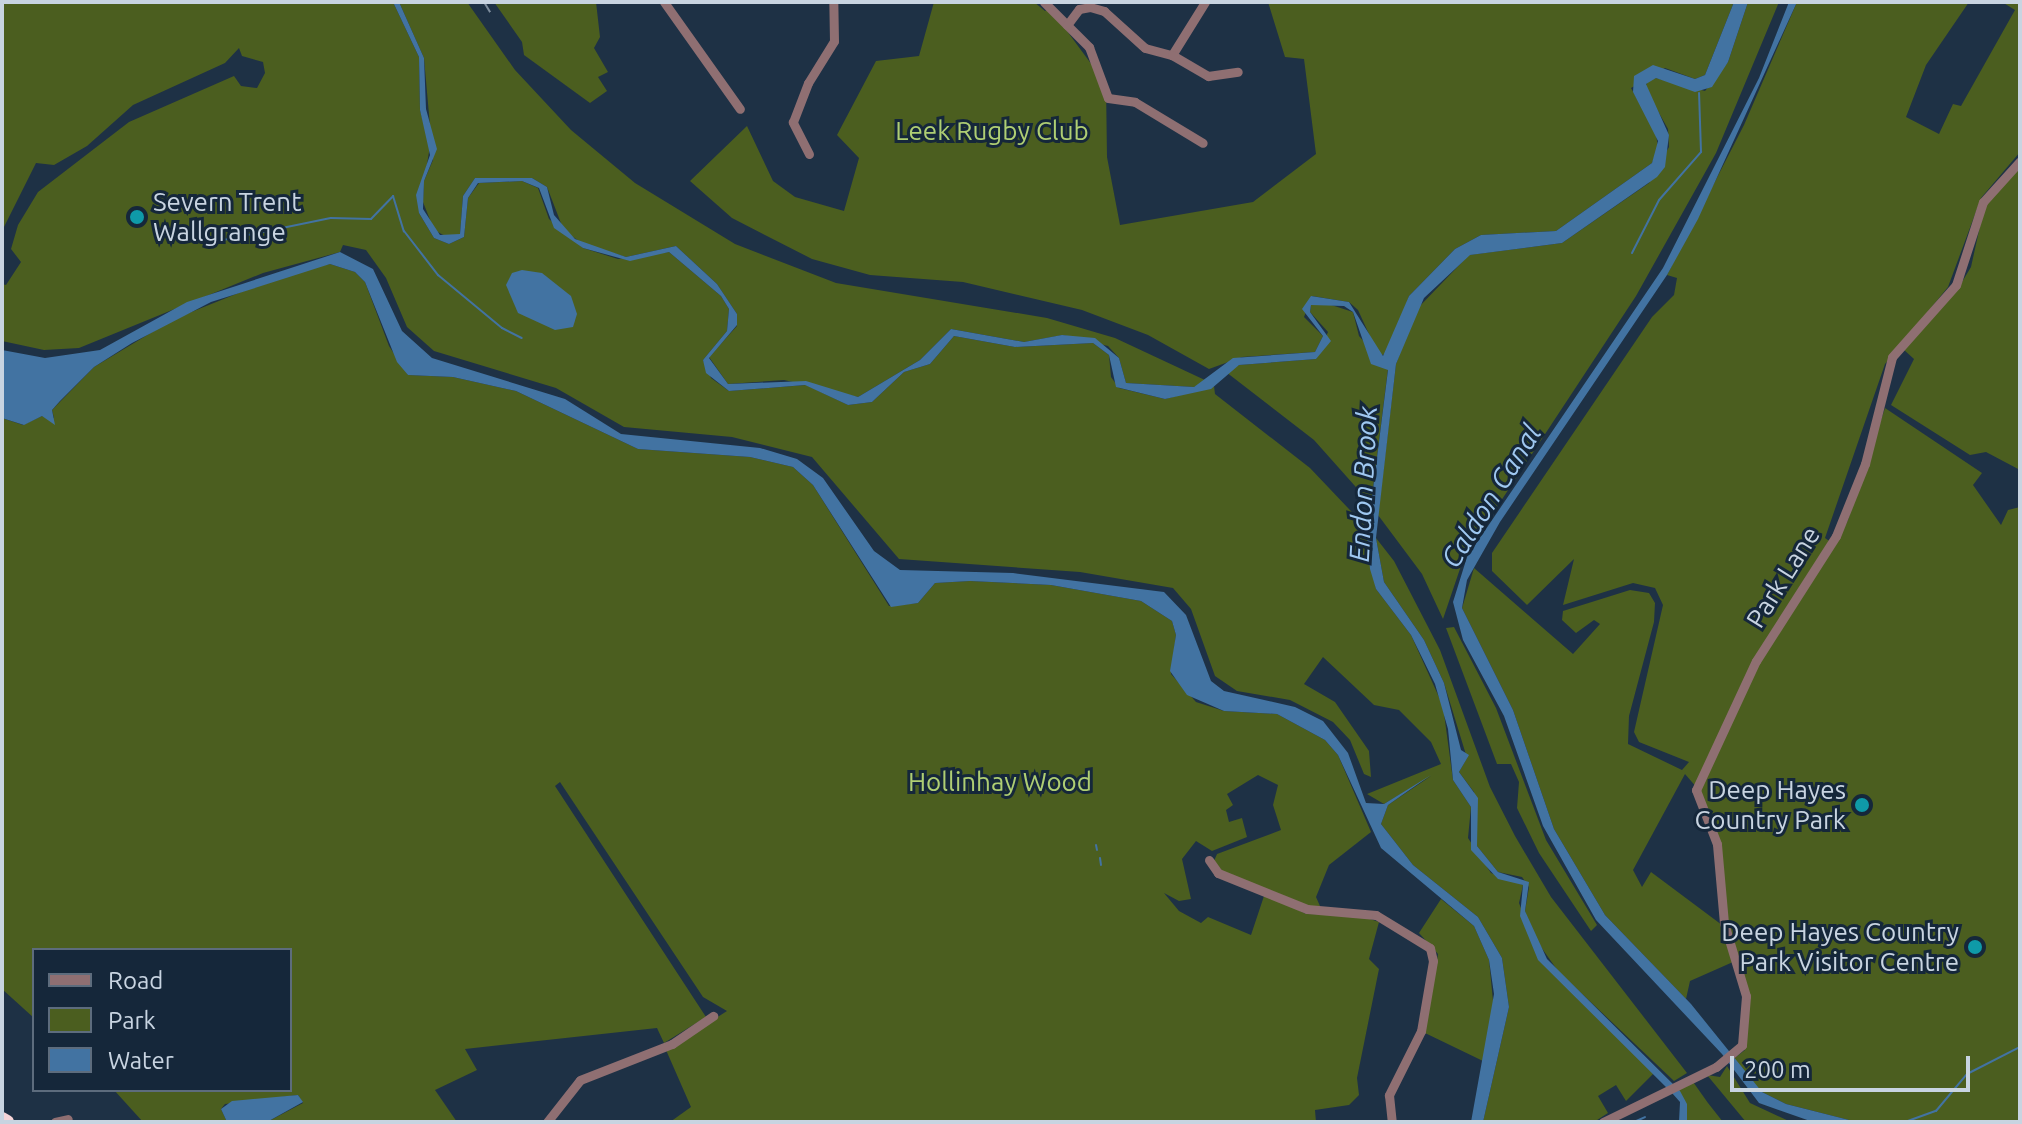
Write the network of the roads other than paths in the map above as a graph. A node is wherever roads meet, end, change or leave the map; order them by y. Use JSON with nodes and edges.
{"nodes":[{"id":1,"x":664,"y":2,"type":"edge"},
{"id":2,"x":833,"y":2,"type":"edge"},
{"id":3,"x":1044,"y":2,"type":"edge"},
{"id":4,"x":1205,"y":2,"type":"edge"},
{"id":5,"x":1067,"y":25,"type":"junction"},
{"id":6,"x":1172,"y":55,"type":"junction"},
{"id":7,"x":1238,"y":72,"type":"dead end"},
{"id":8,"x":740,"y":109,"type":"dead end"},
{"id":9,"x":1203,"y":143,"type":"dead end"},
{"id":10,"x":809,"y":154,"type":"dead end"},
{"id":11,"x":2020,"y":161,"type":"edge"},
{"id":12,"x":1209,"y":860,"type":"dead end"},
{"id":13,"x":713,"y":1016,"type":"dead end"},
{"id":14,"x":68,"y":1119,"type":"dead end"},
{"id":15,"x":55,"y":1122,"type":"edge"},
{"id":16,"x":547,"y":1122,"type":"edge"},
{"id":17,"x":1392,"y":1122,"type":"edge"},
{"id":18,"x":1603,"y":1122,"type":"edge"}],
"edges":[{"from":1,"to":8,"type":"street"},
{"from":2,"to":10,"type":"street"},
{"from":3,"to":5,"type":"street"},
{"from":4,"to":6,"type":"street"},
{"from":5,"to":6,"type":"street"},
{"from":5,"to":9,"type":"street"},
{"from":6,"to":7,"type":"street"},
{"from":11,"to":18,"type":"street","name":"Park Lane"},
{"from":12,"to":17,"type":"street"},
{"from":13,"to":16,"type":"street"},
{"from":14,"to":15,"type":"street"}]}
